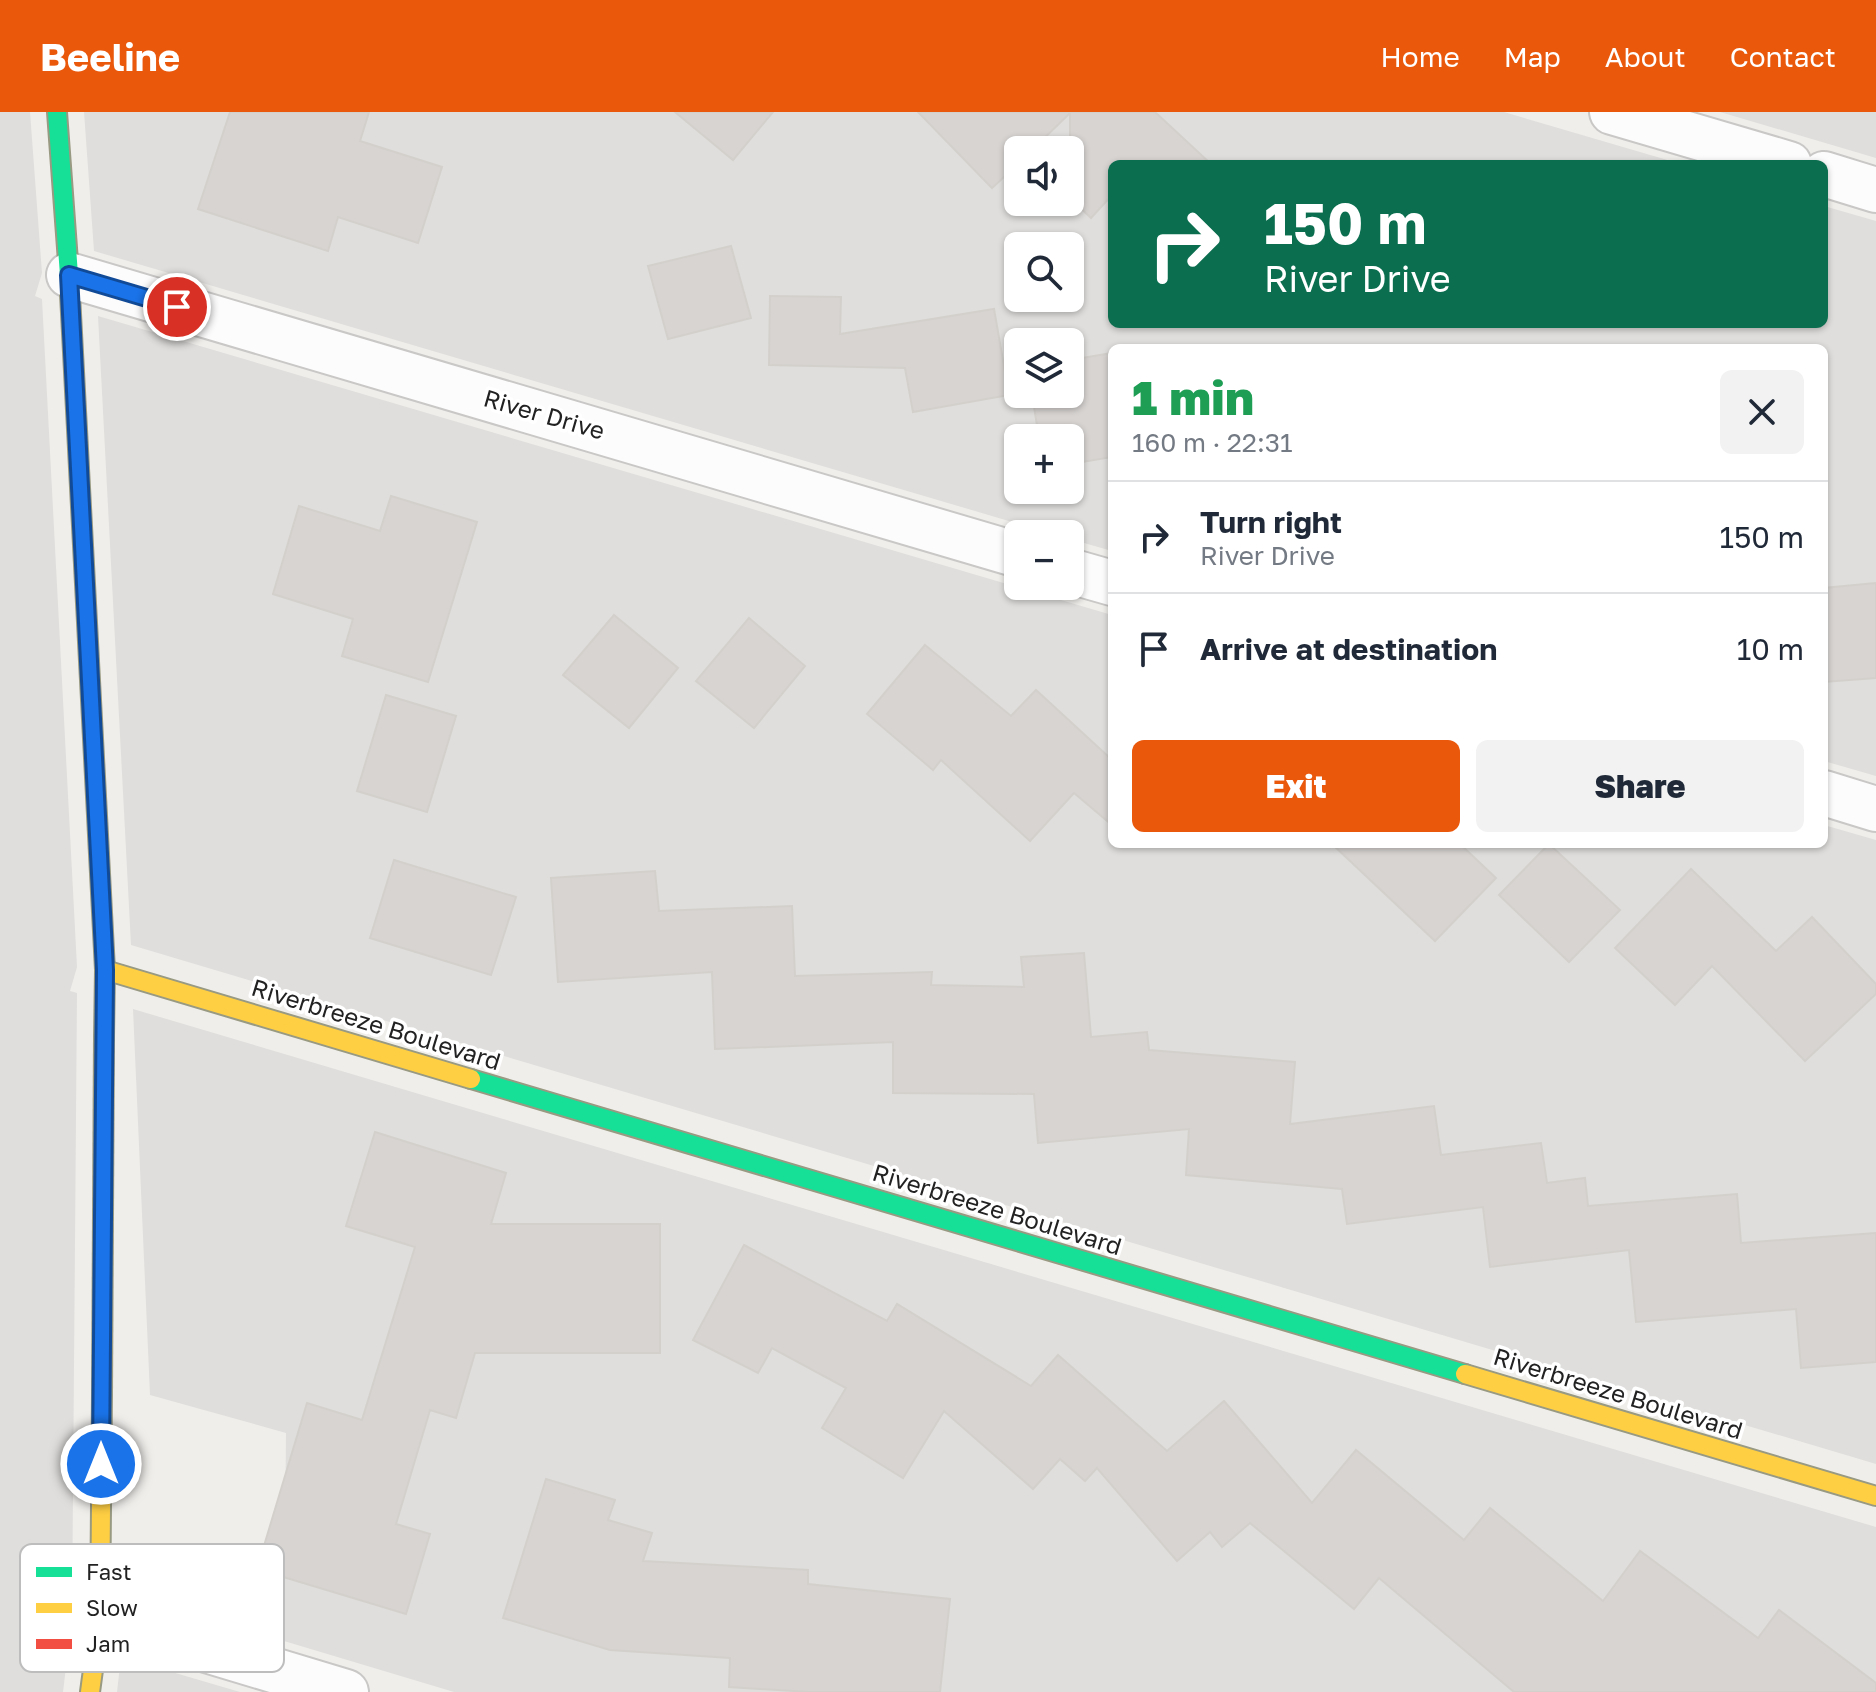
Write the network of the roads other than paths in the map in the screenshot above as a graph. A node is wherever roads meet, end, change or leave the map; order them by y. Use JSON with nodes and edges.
{"nodes":[{"id":1,"x":57,"y":112,"type":"edge"},
{"id":2,"x":1612,"y":112,"type":"edge"},
{"id":3,"x":1775,"y":160,"type":"edge"},
{"id":4,"x":1828,"y":175,"type":"edge"},
{"id":5,"x":1876,"y":190,"type":"edge"},
{"id":6,"x":69,"y":275,"type":"junction"},
{"id":7,"x":1004,"y":551,"type":"edge"},
{"id":8,"x":1084,"y":575,"type":"edge"},
{"id":9,"x":1108,"y":582,"type":"edge"},
{"id":10,"x":1828,"y":794,"type":"edge"},
{"id":11,"x":1876,"y":809,"type":"edge"},
{"id":12,"x":105,"y":970,"type":"junction"},
{"id":13,"x":1876,"y":1496,"type":"edge"},
{"id":14,"x":101,"y":1544,"type":"edge"},
{"id":15,"x":93,"y":1672,"type":"edge"},
{"id":16,"x":280,"y":1672,"type":"edge"},
{"id":17,"x":90,"y":1692,"type":"edge"},
{"id":18,"x":346,"y":1692,"type":"edge"}],
"edges":[{"from":1,"to":6,"type":"street"},
{"from":2,"to":3,"type":"street"},
{"from":4,"to":5,"type":"street"},
{"from":6,"to":7,"type":"street","name":"River Drive"},
{"from":6,"to":12,"type":"street"},
{"from":8,"to":9,"type":"street"},
{"from":10,"to":11,"type":"street"},
{"from":12,"to":13,"type":"street","name":"Riverbreeze Boulevard"},
{"from":12,"to":14,"type":"street"},
{"from":15,"to":17,"type":"street"},
{"from":16,"to":18,"type":"street"}]}
